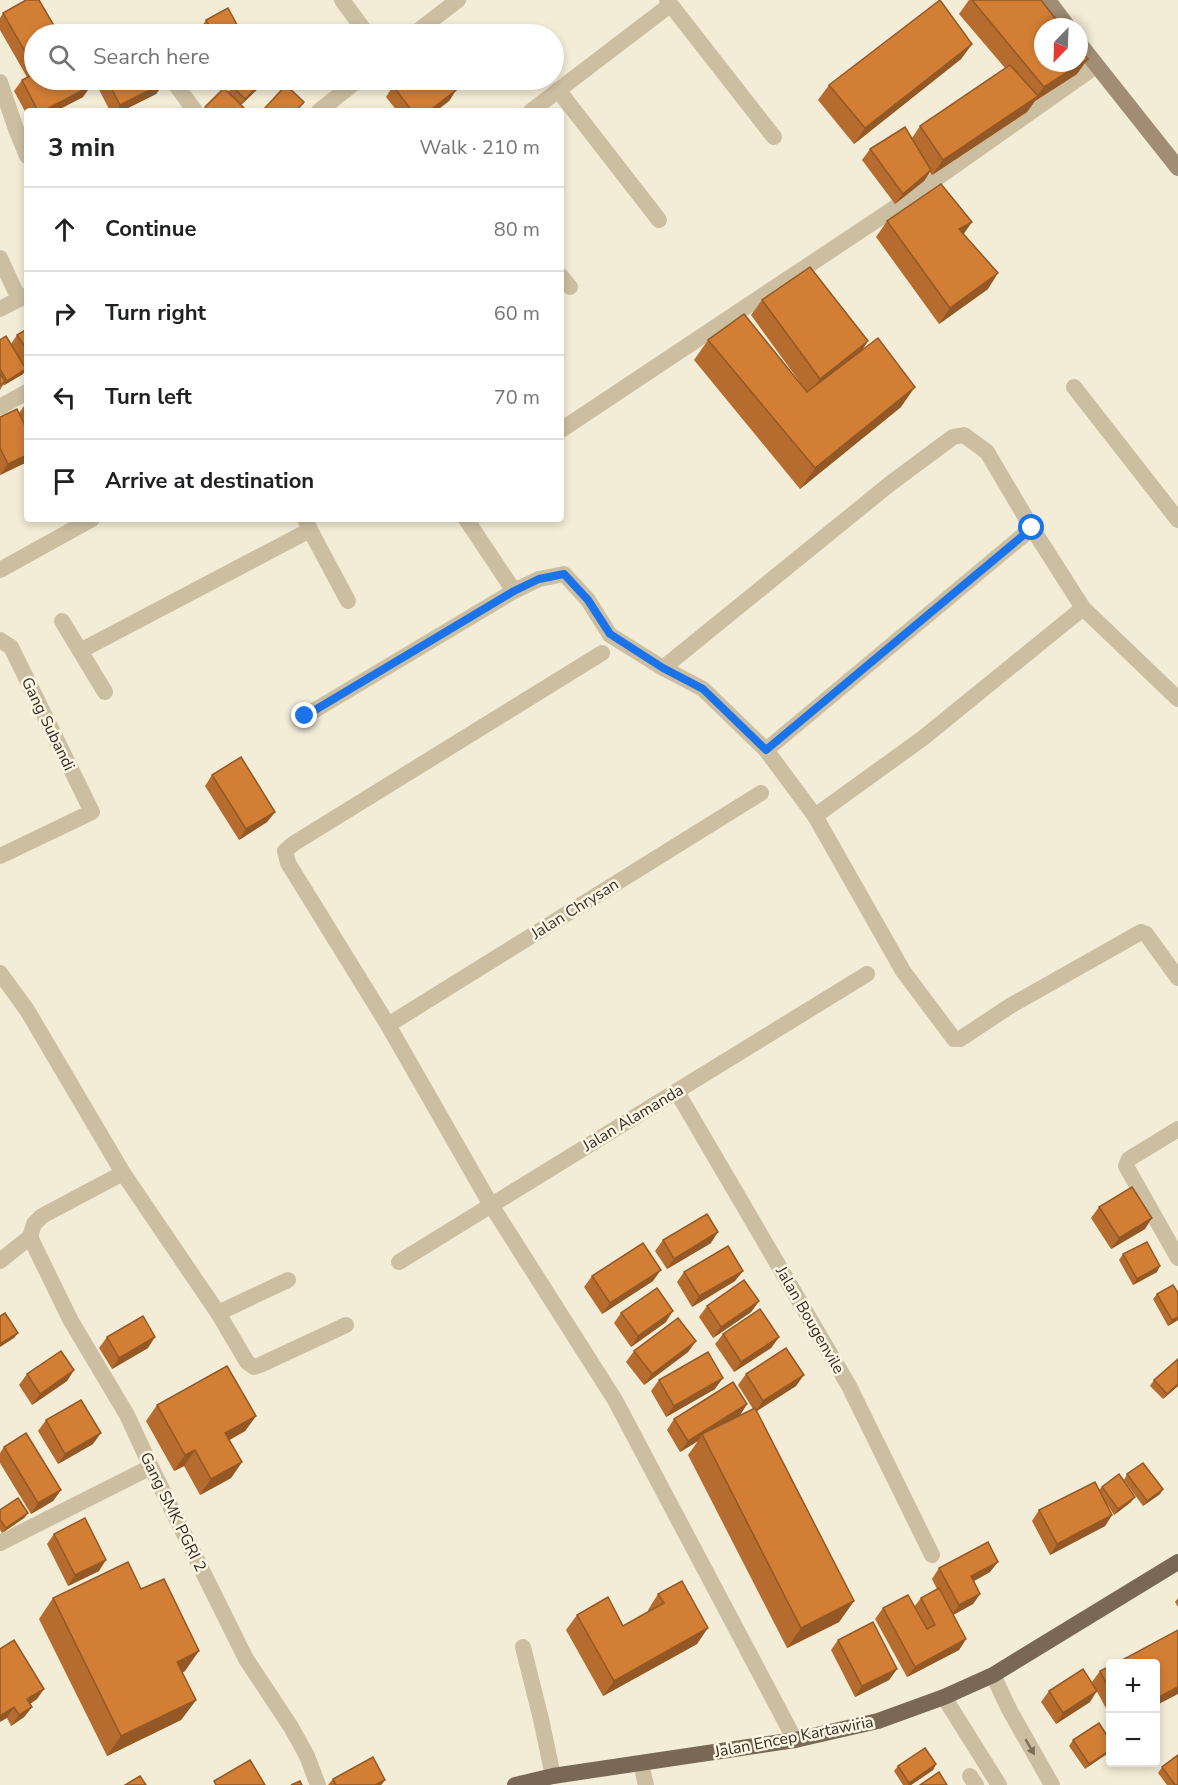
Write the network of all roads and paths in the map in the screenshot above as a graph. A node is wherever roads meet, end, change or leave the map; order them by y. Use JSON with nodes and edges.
{"nodes":[{"id":1,"x":342,"y":0,"type":"edge"},
{"id":2,"x":458,"y":0,"type":"edge"},
{"id":3,"x":1048,"y":0,"type":"edge"},
{"id":4,"x":668,"y":2,"type":"edge"},
{"id":5,"x":1061,"y":18,"type":"edge"},
{"id":6,"x":360,"y":24,"type":"edge"},
{"id":7,"x":427,"y":24,"type":"edge"},
{"id":8,"x":1088,"y":55,"type":"edge"},
{"id":9,"x":1096,"y":66,"type":"junction"},
{"id":10,"x":0,"y":82,"type":"edge"},
{"id":11,"x":564,"y":85,"type":"edge"},
{"id":12,"x":180,"y":90,"type":"edge"},
{"id":13,"x":345,"y":90,"type":"edge"},
{"id":14,"x":558,"y":90,"type":"joint"},
{"id":15,"x":193,"y":108,"type":"edge"},
{"id":16,"x":323,"y":108,"type":"edge"},
{"id":17,"x":535,"y":108,"type":"edge"},
{"id":18,"x":774,"y":137,"type":"dead end"},
{"id":19,"x":24,"y":149,"type":"edge"},
{"id":20,"x":1178,"y":168,"type":"edge"},
{"id":21,"x":659,"y":219,"type":"dead end"},
{"id":22,"x":0,"y":258,"type":"edge"},
{"id":23,"x":23,"y":297,"type":"edge"},
{"id":24,"x":0,"y":309,"type":"edge"},
{"id":25,"x":1074,"y":387,"type":"dead end"},
{"id":26,"x":24,"y":394,"type":"edge"},
{"id":27,"x":0,"y":407,"type":"edge"},
{"id":28,"x":564,"y":428,"type":"edge"},
{"id":29,"x":1178,"y":520,"type":"edge"},
{"id":30,"x":87,"y":522,"type":"edge"},
{"id":31,"x":468,"y":522,"type":"edge"},
{"id":32,"x":307,"y":524,"type":"edge"},
{"id":33,"x":1032,"y":528,"type":"junction"},
{"id":34,"x":0,"y":570,"type":"edge"},
{"id":35,"x":514,"y":591,"type":"junction"},
{"id":36,"x":348,"y":601,"type":"dead end"},
{"id":37,"x":1083,"y":608,"type":"junction"},
{"id":38,"x":62,"y":621,"type":"dead end"},
{"id":39,"x":0,"y":640,"type":"edge"},
{"id":40,"x":80,"y":651,"type":"junction"},
{"id":41,"x":602,"y":653,"type":"dead end"},
{"id":42,"x":663,"y":668,"type":"junction"},
{"id":43,"x":105,"y":692,"type":"dead end"},
{"id":44,"x":1178,"y":699,"type":"edge"},
{"id":45,"x":305,"y":716,"type":"dead end"},
{"id":46,"x":766,"y":750,"type":"junction"},
{"id":47,"x":761,"y":793,"type":"dead end"},
{"id":48,"x":815,"y":816,"type":"junction"},
{"id":49,"x":0,"y":856,"type":"edge"},
{"id":50,"x":0,"y":973,"type":"edge"},
{"id":51,"x":867,"y":974,"type":"dead end"},
{"id":52,"x":1177,"y":974,"type":"edge"},
{"id":53,"x":388,"y":1025,"type":"junction"},
{"id":54,"x":677,"y":1092,"type":"junction"},
{"id":55,"x":1178,"y":1129,"type":"edge"},
{"id":56,"x":123,"y":1173,"type":"junction"},
{"id":57,"x":491,"y":1205,"type":"junction"},
{"id":58,"x":30,"y":1237,"type":"junction"},
{"id":59,"x":1178,"y":1258,"type":"edge"},
{"id":60,"x":0,"y":1261,"type":"edge"},
{"id":61,"x":399,"y":1262,"type":"dead end"},
{"id":62,"x":288,"y":1280,"type":"dead end"},
{"id":63,"x":218,"y":1313,"type":"junction"},
{"id":64,"x":346,"y":1325,"type":"dead end"},
{"id":65,"x":151,"y":1467,"type":"junction"},
{"id":66,"x":0,"y":1543,"type":"edge"},
{"id":67,"x":932,"y":1556,"type":"dead end"},
{"id":68,"x":1178,"y":1562,"type":"edge"},
{"id":69,"x":523,"y":1647,"type":"dead end"},
{"id":70,"x":993,"y":1675,"type":"junction"},
{"id":71,"x":944,"y":1697,"type":"junction"},
{"id":72,"x":795,"y":1740,"type":"junction"},
{"id":73,"x":640,"y":1764,"type":"junction"},
{"id":74,"x":553,"y":1776,"type":"junction"},
{"id":75,"x":318,"y":1785,"type":"edge"},
{"id":76,"x":516,"y":1785,"type":"edge"},
{"id":77,"x":646,"y":1785,"type":"edge"},
{"id":78,"x":999,"y":1785,"type":"edge"},
{"id":79,"x":1052,"y":1785,"type":"edge"}],
"edges":[{"from":1,"to":6,"type":"street"},
{"from":2,"to":7,"type":"street"},
{"from":3,"to":5,"type":"main road"},
{"from":4,"to":11,"type":"street"},
{"from":4,"to":18,"type":"street"},
{"from":8,"to":9,"type":"main road"},
{"from":9,"to":20,"type":"main road"},
{"from":9,"to":28,"type":"street"},
{"from":10,"to":19,"type":"street"},
{"from":12,"to":15,"type":"street"},
{"from":13,"to":16,"type":"street"},
{"from":14,"to":17,"type":"street"},
{"from":14,"to":21,"type":"street"},
{"from":22,"to":23,"type":"street"},
{"from":23,"to":24,"type":"street"},
{"from":25,"to":29,"type":"street"},
{"from":26,"to":27,"type":"street"},
{"from":30,"to":34,"type":"street"},
{"from":31,"to":35,"type":"street"},
{"from":32,"to":36,"type":"street"},
{"from":32,"to":40,"type":"street"},
{"from":33,"to":37,"type":"street"},
{"from":33,"to":42,"type":"street"},
{"from":33,"to":46,"type":"street"},
{"from":35,"to":42,"type":"street"},
{"from":35,"to":45,"type":"street"},
{"from":37,"to":44,"type":"street"},
{"from":37,"to":48,"type":"street"},
{"from":38,"to":40,"type":"street"},
{"from":39,"to":49,"type":"street","name":"Gang Subandi"},
{"from":40,"to":43,"type":"street"},
{"from":41,"to":53,"type":"street"},
{"from":42,"to":46,"type":"street"},
{"from":46,"to":48,"type":"street"},
{"from":47,"to":53,"type":"street","name":"Jalan Chrysan"},
{"from":48,"to":52,"type":"street"},
{"from":50,"to":56,"type":"street"},
{"from":51,"to":54,"type":"street","name":"Jalan Alamanda"},
{"from":53,"to":57,"type":"street"},
{"from":54,"to":57,"type":"street","name":"Jalan Alamanda"},
{"from":54,"to":67,"type":"street","name":"Jalan Bougenvile"},
{"from":55,"to":59,"type":"street"},
{"from":56,"to":58,"type":"street"},
{"from":56,"to":63,"type":"street"},
{"from":57,"to":61,"type":"street","name":"Jalan Alamanda"},
{"from":57,"to":72,"type":"street"},
{"from":58,"to":60,"type":"street"},
{"from":58,"to":65,"type":"street","name":"Gang SMK PGRI 2"},
{"from":62,"to":63,"type":"street"},
{"from":63,"to":64,"type":"street"},
{"from":65,"to":66,"type":"street"},
{"from":65,"to":75,"type":"street","name":"Gang SMK PGRI 2"},
{"from":68,"to":70,"type":"main road","name":"Jalan Encep Kartawiria"},
{"from":69,"to":74,"type":"street"},
{"from":70,"to":71,"type":"main road","name":"Jalan Encep Kartawiria"},
{"from":70,"to":79,"type":"street","one_way":true},
{"from":71,"to":72,"type":"main road","name":"Jalan Encep Kartawiria"},
{"from":71,"to":78,"type":"street"},
{"from":72,"to":73,"type":"main road","name":"Jalan Encep Kartawiria"},
{"from":73,"to":74,"type":"main road","name":"Jalan Encep Kartawiria"},
{"from":73,"to":77,"type":"street"},
{"from":74,"to":76,"type":"main road","name":"Jalan Encep Kartawiria"}]}
